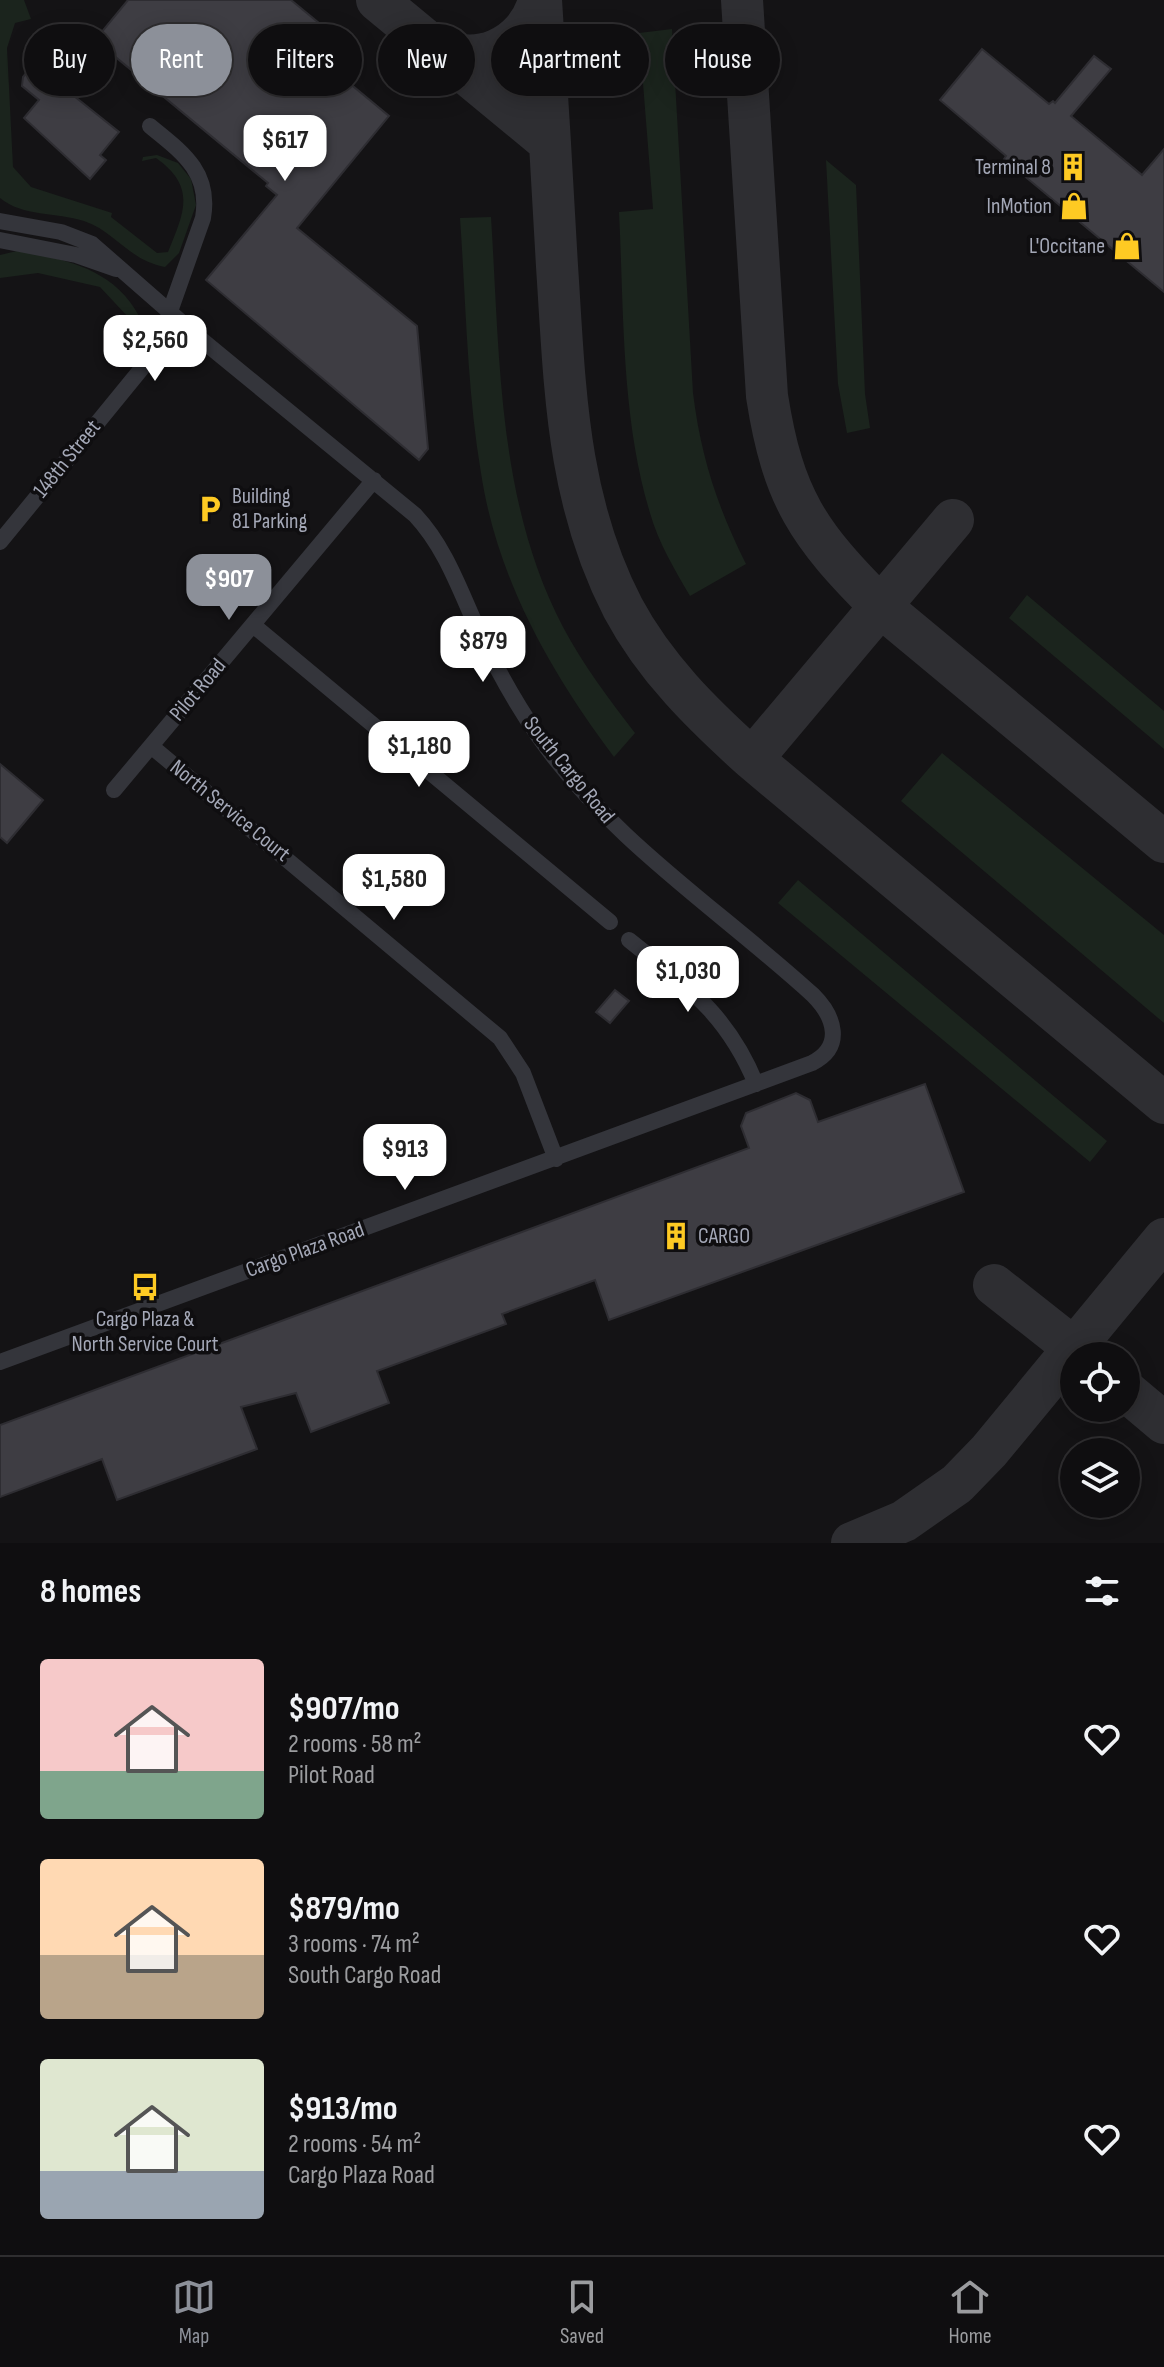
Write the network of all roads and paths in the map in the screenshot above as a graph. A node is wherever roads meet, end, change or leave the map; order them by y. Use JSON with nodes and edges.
{"nodes":[{"id":1,"x":150,"y":126,"type":"dead end"},
{"id":2,"x":0,"y":221,"type":"edge"},
{"id":3,"x":0,"y":240,"type":"edge"},
{"id":4,"x":121,"y":271,"type":"junction"},
{"id":5,"x":170,"y":312,"type":"junction"},
{"id":6,"x":374,"y":480,"type":"junction"},
{"id":7,"x":0,"y":542,"type":"edge"},
{"id":8,"x":253,"y":625,"type":"junction"},
{"id":9,"x":151,"y":746,"type":"junction"},
{"id":10,"x":114,"y":790,"type":"dead end"},
{"id":11,"x":610,"y":922,"type":"dead end"},
{"id":12,"x":629,"y":940,"type":"dead end"},
{"id":13,"x":830,"y":1048,"type":"joint"},
{"id":14,"x":756,"y":1084,"type":"junction"},
{"id":15,"x":556,"y":1159,"type":"junction"},
{"id":16,"x":0,"y":1362,"type":"edge"}],
"edges":[{"from":1,"to":5,"type":"street","name":"148th Street"},
{"from":2,"to":4,"type":"street","name":"South Cargo Road"},
{"from":3,"to":4,"type":"street","name":"South Cargo Road"},
{"from":4,"to":5,"type":"street","name":"South Cargo Road"},
{"from":5,"to":6,"type":"street","name":"South Cargo Road"},
{"from":5,"to":7,"type":"street","name":"148th Street"},
{"from":6,"to":8,"type":"street","name":"Pilot Road"},
{"from":6,"to":13,"type":"street","name":"South Cargo Road"},
{"from":8,"to":9,"type":"street","name":"Pilot Road"},
{"from":8,"to":11,"type":"street"},
{"from":9,"to":10,"type":"street","name":"Pilot Road"},
{"from":9,"to":15,"type":"street","name":"North Service Court"},
{"from":12,"to":14,"type":"street"},
{"from":13,"to":14,"type":"street","name":"Cargo Plaza Road"},
{"from":14,"to":15,"type":"street","name":"Cargo Plaza Road"},
{"from":15,"to":16,"type":"street","name":"Cargo Plaza Road"}]}
